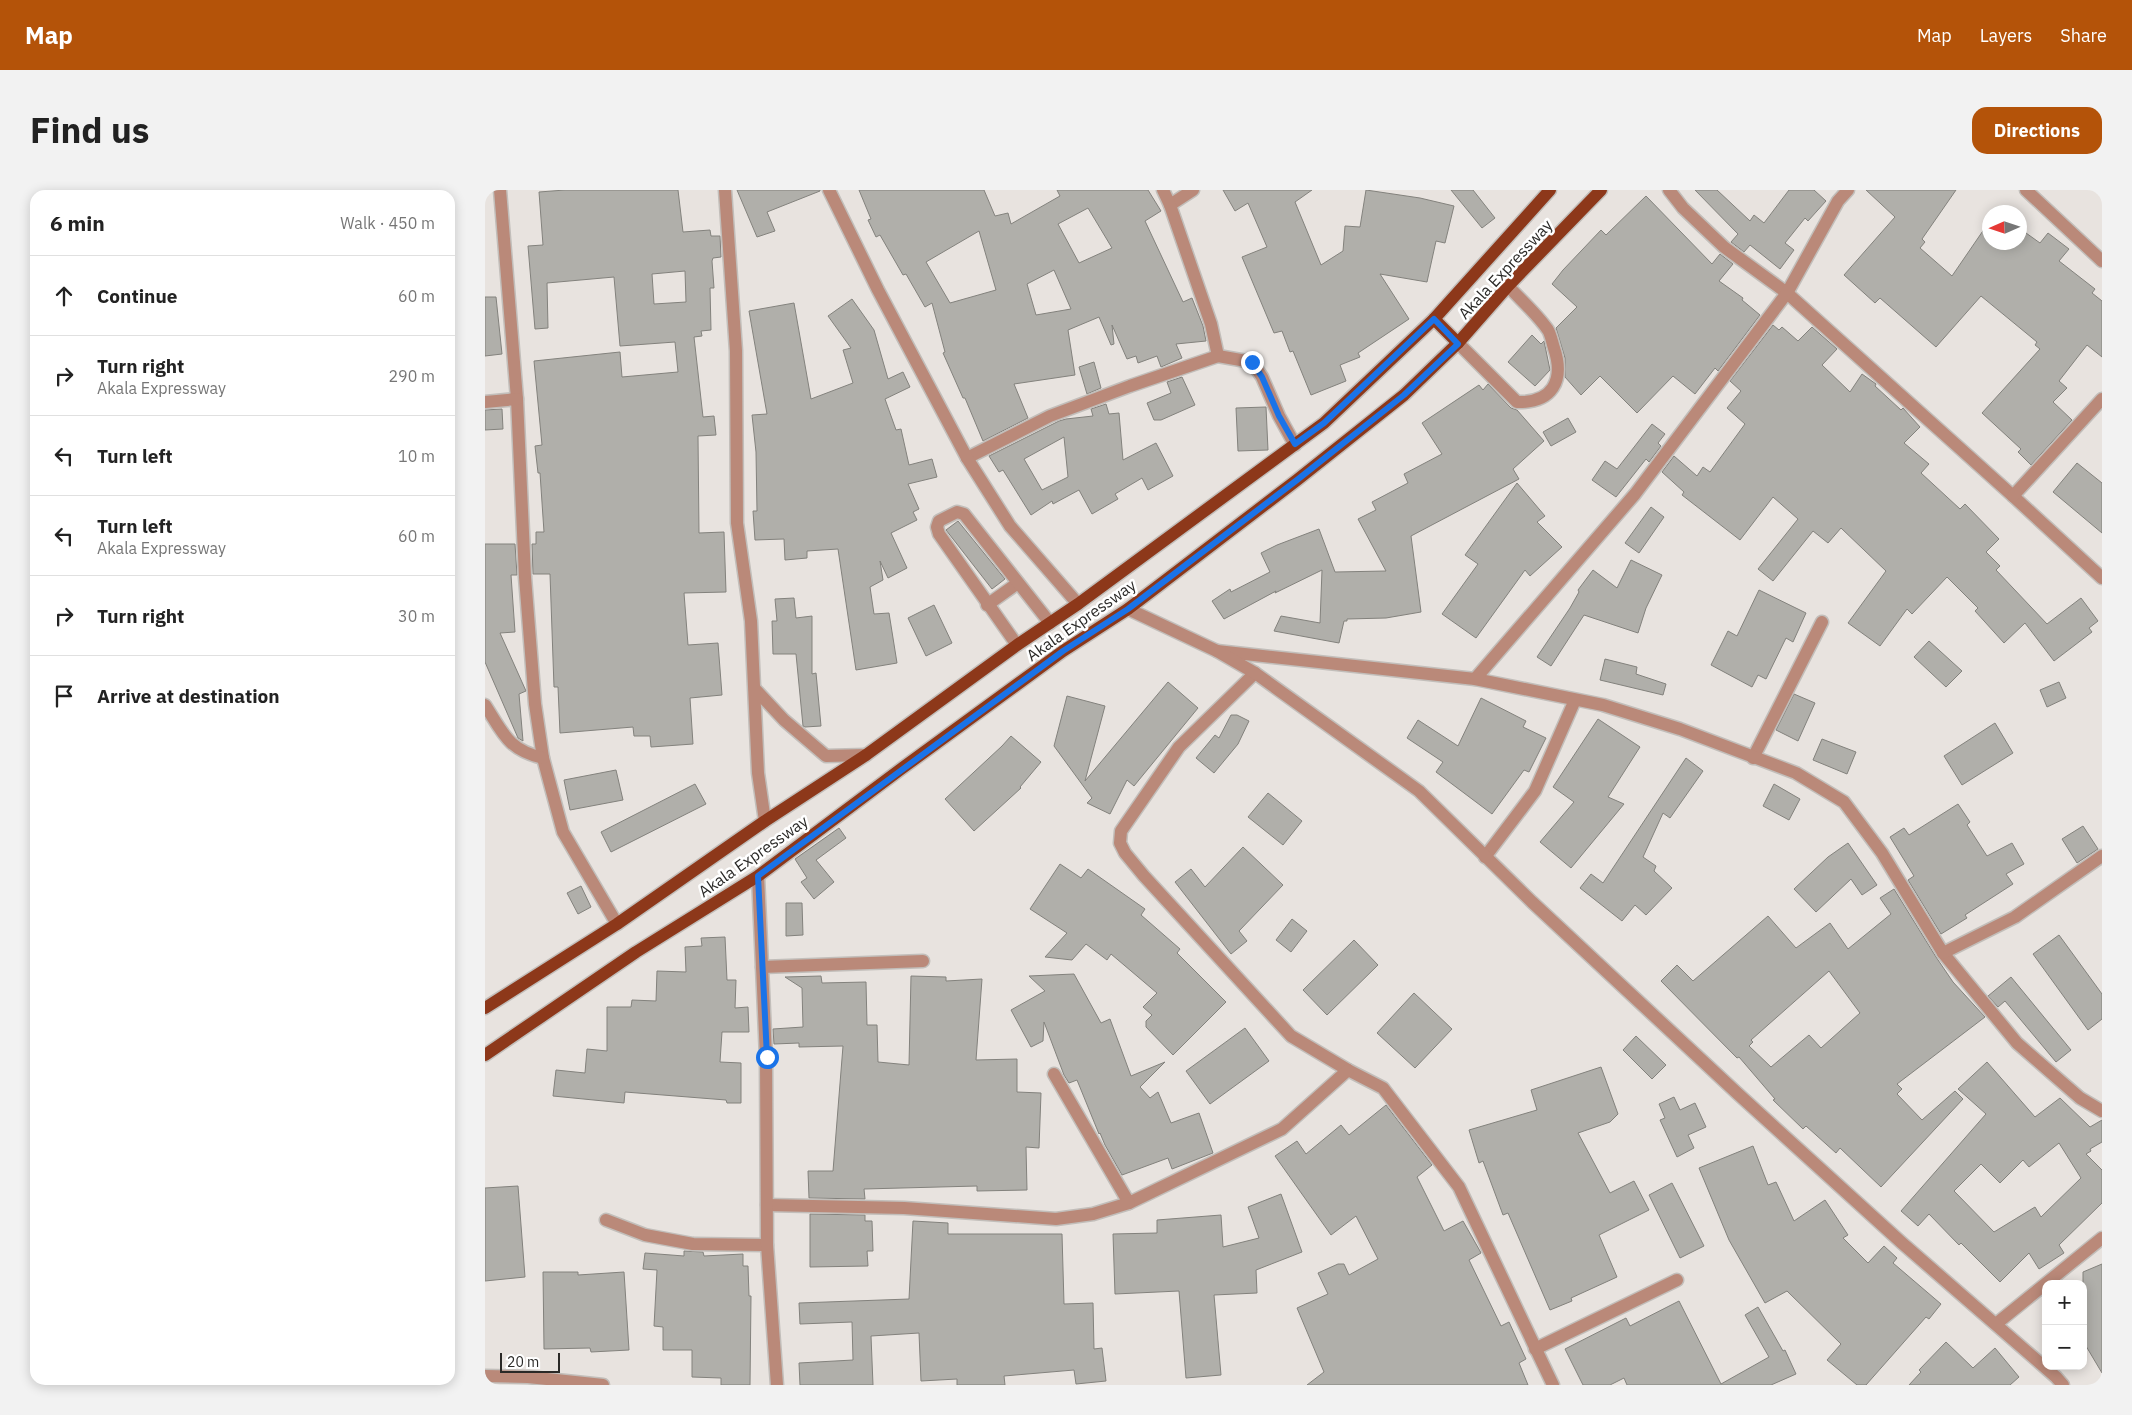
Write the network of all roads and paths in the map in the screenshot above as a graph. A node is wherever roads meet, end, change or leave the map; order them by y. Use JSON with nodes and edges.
{"nodes":[{"id":1,"x":500,"y":190,"type":"edge"},
{"id":2,"x":725,"y":190,"type":"edge"},
{"id":3,"x":829,"y":190,"type":"edge"},
{"id":4,"x":1163,"y":190,"type":"edge"},
{"id":5,"x":1193,"y":190,"type":"edge"},
{"id":6,"x":1550,"y":190,"type":"edge"},
{"id":7,"x":1601,"y":190,"type":"edge"},
{"id":8,"x":1669,"y":190,"type":"edge"},
{"id":9,"x":1849,"y":190,"type":"edge"},
{"id":10,"x":2026,"y":190,"type":"edge"},
{"id":11,"x":1171,"y":205,"type":"junction"},
{"id":12,"x":2102,"y":261,"type":"edge"},
{"id":13,"x":1508,"y":286,"type":"junction"},
{"id":14,"x":1787,"y":294,"type":"junction"},
{"id":15,"x":1434,"y":319,"type":"junction"},
{"id":16,"x":1458,"y":344,"type":"junction"},
{"id":17,"x":1219,"y":356,"type":"junction"},
{"id":18,"x":517,"y":399,"type":"junction"},
{"id":19,"x":2102,"y":399,"type":"edge"},
{"id":20,"x":485,"y":402,"type":"edge"},
{"id":21,"x":1295,"y":444,"type":"junction"},
{"id":22,"x":967,"y":458,"type":"junction"},
{"id":23,"x":2013,"y":496,"type":"junction"},
{"id":24,"x":2102,"y":578,"type":"edge"},
{"id":25,"x":1018,"y":583,"type":"junction"},
{"id":26,"x":1078,"y":604,"type":"junction"},
{"id":27,"x":987,"y":605,"type":"junction"},
{"id":28,"x":1128,"y":609,"type":"junction"},
{"id":29,"x":1821,"y":622,"type":"dead end"},
{"id":30,"x":1050,"y":623,"type":"junction"},
{"id":31,"x":1017,"y":645,"type":"junction"},
{"id":32,"x":1217,"y":651,"type":"junction"},
{"id":33,"x":1255,"y":673,"type":"junction"},
{"id":34,"x":1475,"y":679,"type":"junction"},
{"id":35,"x":755,"y":689,"type":"junction"},
{"id":36,"x":1575,"y":700,"type":"junction"},
{"id":37,"x":485,"y":705,"type":"edge"},
{"id":38,"x":866,"y":755,"type":"junction"},
{"id":39,"x":543,"y":758,"type":"junction"},
{"id":40,"x":1753,"y":758,"type":"junction"},
{"id":41,"x":765,"y":821,"type":"junction"},
{"id":42,"x":2102,"y":856,"type":"edge"},
{"id":43,"x":1485,"y":857,"type":"junction"},
{"id":44,"x":758,"y":876,"type":"junction"},
{"id":45,"x":617,"y":924,"type":"junction"},
{"id":46,"x":1943,"y":953,"type":"junction"},
{"id":47,"x":923,"y":961,"type":"dead end"},
{"id":48,"x":762,"y":967,"type":"junction"},
{"id":49,"x":485,"y":1008,"type":"edge"},
{"id":50,"x":485,"y":1055,"type":"edge"},
{"id":51,"x":1348,"y":1070,"type":"junction"},
{"id":52,"x":1054,"y":1074,"type":"dead end"},
{"id":53,"x":2102,"y":1111,"type":"edge"},
{"id":54,"x":1129,"y":1203,"type":"junction"},
{"id":55,"x":767,"y":1206,"type":"junction"},
{"id":56,"x":607,"y":1220,"type":"dead end"},
{"id":57,"x":2102,"y":1238,"type":"edge"},
{"id":58,"x":767,"y":1246,"type":"junction"},
{"id":59,"x":1677,"y":1280,"type":"dead end"},
{"id":60,"x":1996,"y":1324,"type":"junction"},
{"id":61,"x":1535,"y":1349,"type":"junction"},
{"id":62,"x":485,"y":1376,"type":"edge"},
{"id":63,"x":2056,"y":1382,"type":"edge"},
{"id":64,"x":603,"y":1385,"type":"edge"},
{"id":65,"x":777,"y":1385,"type":"edge"},
{"id":66,"x":1553,"y":1385,"type":"edge"}],
"edges":[{"from":1,"to":18,"type":"street"},
{"from":2,"to":35,"type":"street"},
{"from":3,"to":22,"type":"street"},
{"from":4,"to":11,"type":"street"},
{"from":5,"to":11,"type":"street"},
{"from":6,"to":15,"type":"main road","name":"Akala Expressway"},
{"from":7,"to":13,"type":"main road","name":"Akala Expressway"},
{"from":8,"to":14,"type":"street"},
{"from":9,"to":14,"type":"street"},
{"from":10,"to":12,"type":"street"},
{"from":11,"to":17,"type":"street"},
{"from":13,"to":16,"type":"main road","name":"Akala Expressway"},
{"from":13,"to":16,"type":"street"},
{"from":14,"to":23,"type":"street"},
{"from":14,"to":34,"type":"street"},
{"from":15,"to":16,"type":"main road"},
{"from":15,"to":21,"type":"main road","name":"Akala Expressway"},
{"from":16,"to":28,"type":"main road","name":"Akala Expressway"},
{"from":17,"to":21,"type":"street"},
{"from":17,"to":22,"type":"street"},
{"from":18,"to":20,"type":"street"},
{"from":18,"to":39,"type":"street"},
{"from":19,"to":23,"type":"street"},
{"from":21,"to":26,"type":"main road","name":"Akala Expressway"},
{"from":22,"to":26,"type":"street"},
{"from":23,"to":24,"type":"street"},
{"from":25,"to":27,"type":"street"},
{"from":25,"to":27,"type":"street"},
{"from":25,"to":30,"type":"street"},
{"from":26,"to":30,"type":"main road","name":"Akala Expressway"},
{"from":27,"to":31,"type":"street"},
{"from":28,"to":32,"type":"street"},
{"from":28,"to":44,"type":"main road","name":"Akala Expressway"},
{"from":29,"to":40,"type":"street"},
{"from":30,"to":31,"type":"main road","name":"Akala Expressway"},
{"from":31,"to":38,"type":"main road","name":"Akala Expressway"},
{"from":32,"to":33,"type":"street"},
{"from":32,"to":34,"type":"street"},
{"from":33,"to":43,"type":"street"},
{"from":33,"to":51,"type":"street"},
{"from":34,"to":36,"type":"street"},
{"from":35,"to":38,"type":"street"},
{"from":35,"to":41,"type":"street"},
{"from":36,"to":40,"type":"street"},
{"from":36,"to":43,"type":"street"},
{"from":37,"to":39,"type":"street"},
{"from":38,"to":41,"type":"main road","name":"Akala Expressway"},
{"from":39,"to":45,"type":"street"},
{"from":40,"to":46,"type":"street"},
{"from":41,"to":45,"type":"main road","name":"Akala Expressway"},
{"from":42,"to":46,"type":"street"},
{"from":43,"to":60,"type":"street"},
{"from":44,"to":48,"type":"street"},
{"from":44,"to":50,"type":"main road","name":"Akala Expressway"},
{"from":45,"to":49,"type":"main road","name":"Akala Expressway"},
{"from":46,"to":53,"type":"street"},
{"from":47,"to":48,"type":"street"},
{"from":48,"to":55,"type":"street"},
{"from":51,"to":54,"type":"street"},
{"from":51,"to":61,"type":"street"},
{"from":52,"to":54,"type":"street"},
{"from":54,"to":55,"type":"street"},
{"from":55,"to":58,"type":"street"},
{"from":56,"to":58,"type":"street"},
{"from":57,"to":60,"type":"street"},
{"from":58,"to":65,"type":"street"},
{"from":59,"to":61,"type":"street"},
{"from":60,"to":63,"type":"street"},
{"from":61,"to":66,"type":"street"},
{"from":62,"to":64,"type":"street"}]}
